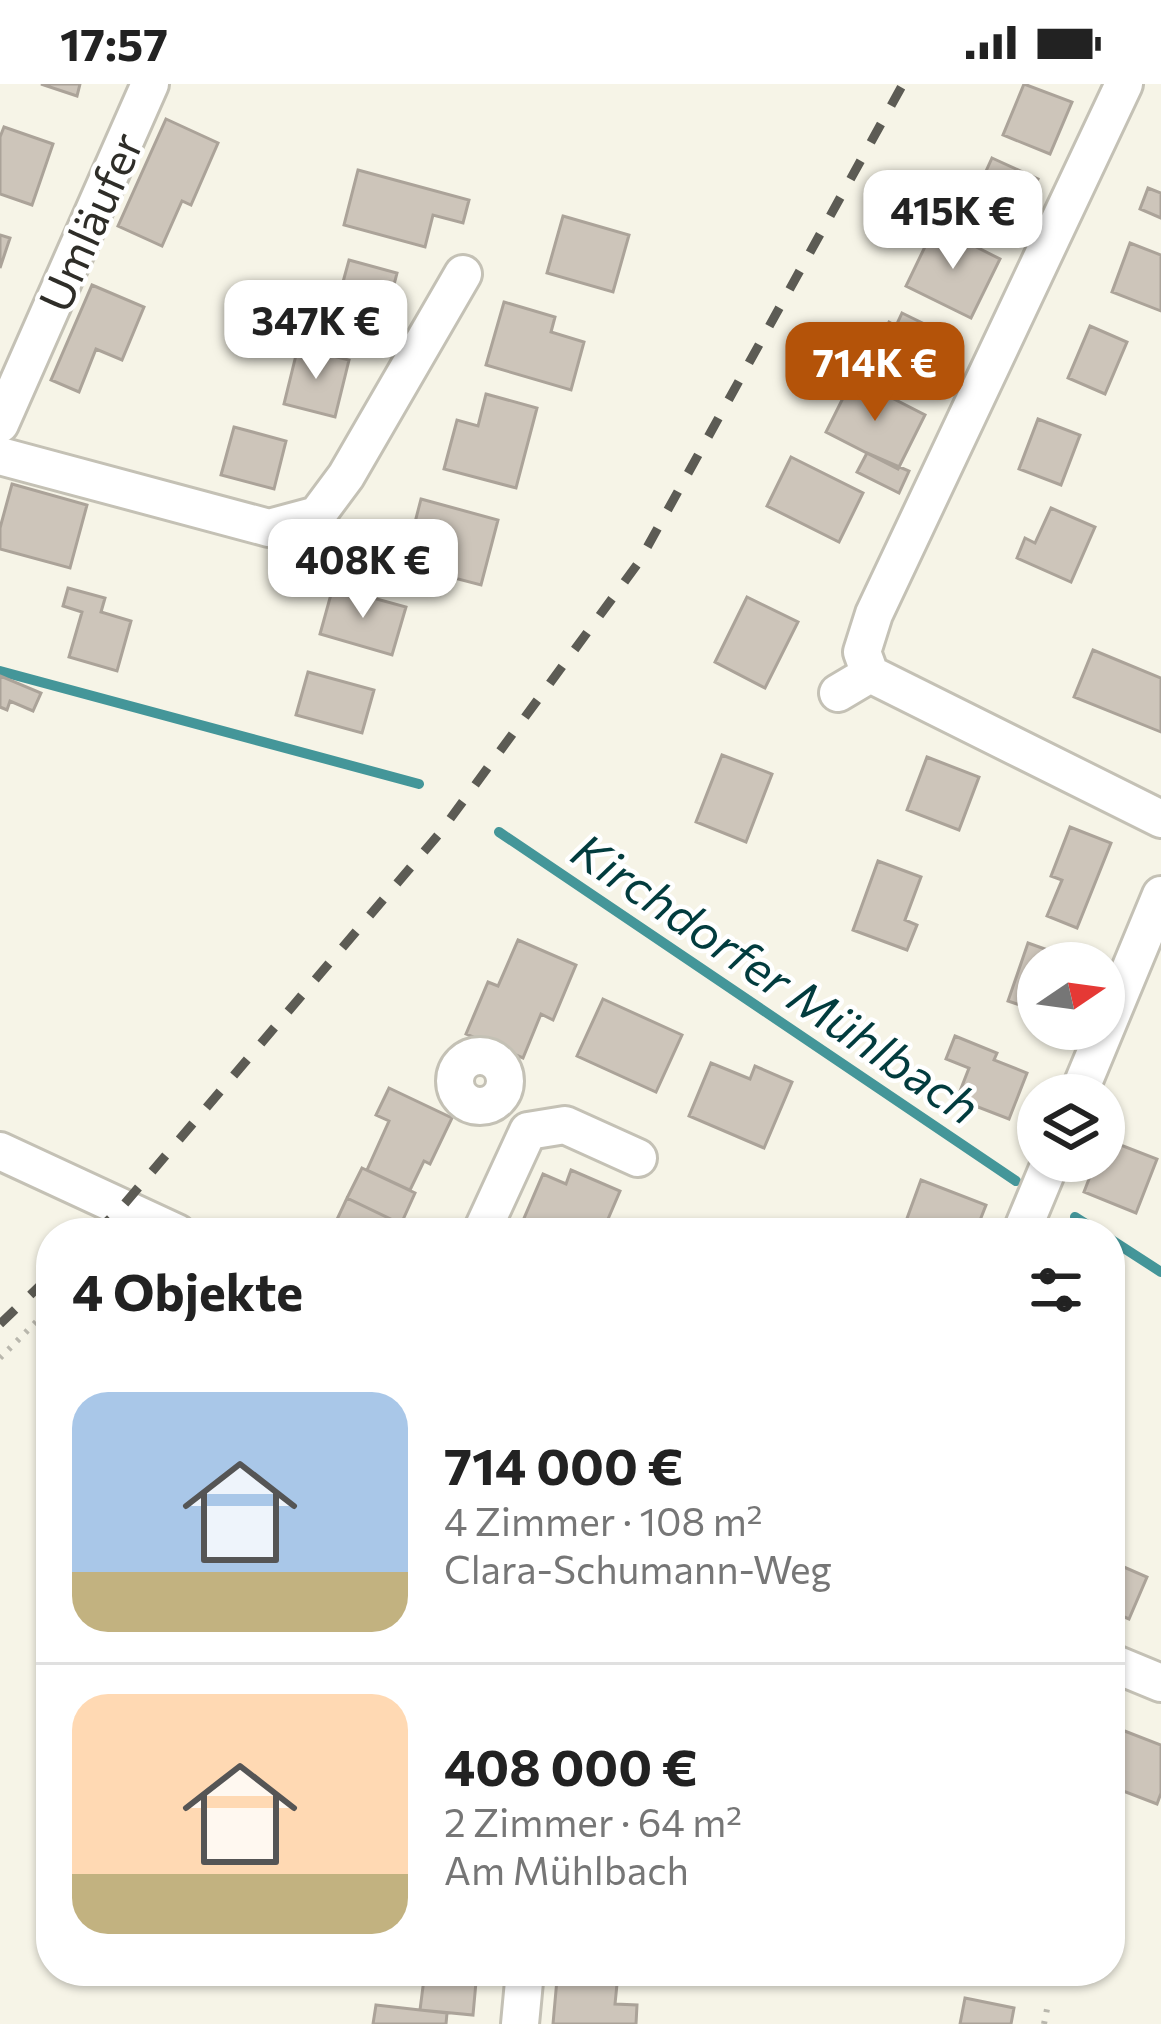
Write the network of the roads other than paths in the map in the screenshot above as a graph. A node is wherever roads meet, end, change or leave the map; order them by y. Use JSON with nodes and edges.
{"nodes":[{"id":1,"x":150,"y":84,"type":"edge"},
{"id":2,"x":1124,"y":84,"type":"edge"},
{"id":3,"x":463,"y":274,"type":"dead end"},
{"id":4,"x":0,"y":424,"type":"edge"},
{"id":5,"x":0,"y":456,"type":"edge"},
{"id":6,"x":870,"y":674,"type":"junction"},
{"id":7,"x":838,"y":693,"type":"dead end"},
{"id":8,"x":1161,"y":819,"type":"edge"},
{"id":9,"x":1161,"y":895,"type":"edge"},
{"id":10,"x":1087,"y":1074,"type":"edge"},
{"id":11,"x":496,"y":1101,"type":"dead end"},
{"id":12,"x":528,"y":1131,"type":"junction"},
{"id":13,"x":0,"y":1151,"type":"edge"},
{"id":14,"x":638,"y":1158,"type":"dead end"},
{"id":15,"x":1043,"y":1182,"type":"edge"},
{"id":16,"x":145,"y":1218,"type":"edge"},
{"id":17,"x":488,"y":1218,"type":"edge"},
{"id":18,"x":1028,"y":1218,"type":"edge"},
{"id":19,"x":1125,"y":1668,"type":"edge"},
{"id":20,"x":1161,"y":1683,"type":"edge"},
{"id":21,"x":524,"y":1986,"type":"edge"},
{"id":22,"x":520,"y":2024,"type":"edge"}],
"edges":[{"from":1,"to":4,"type":"street","name":"Umläufer"},
{"from":2,"to":6,"type":"street"},
{"from":3,"to":5,"type":"street"},
{"from":6,"to":7,"type":"street"},
{"from":6,"to":8,"type":"street"},
{"from":9,"to":10,"type":"street"},
{"from":11,"to":12,"type":"street"},
{"from":12,"to":14,"type":"street"},
{"from":12,"to":17,"type":"street"},
{"from":13,"to":16,"type":"street"},
{"from":15,"to":18,"type":"street"},
{"from":19,"to":20,"type":"street"},
{"from":21,"to":22,"type":"street"}]}
